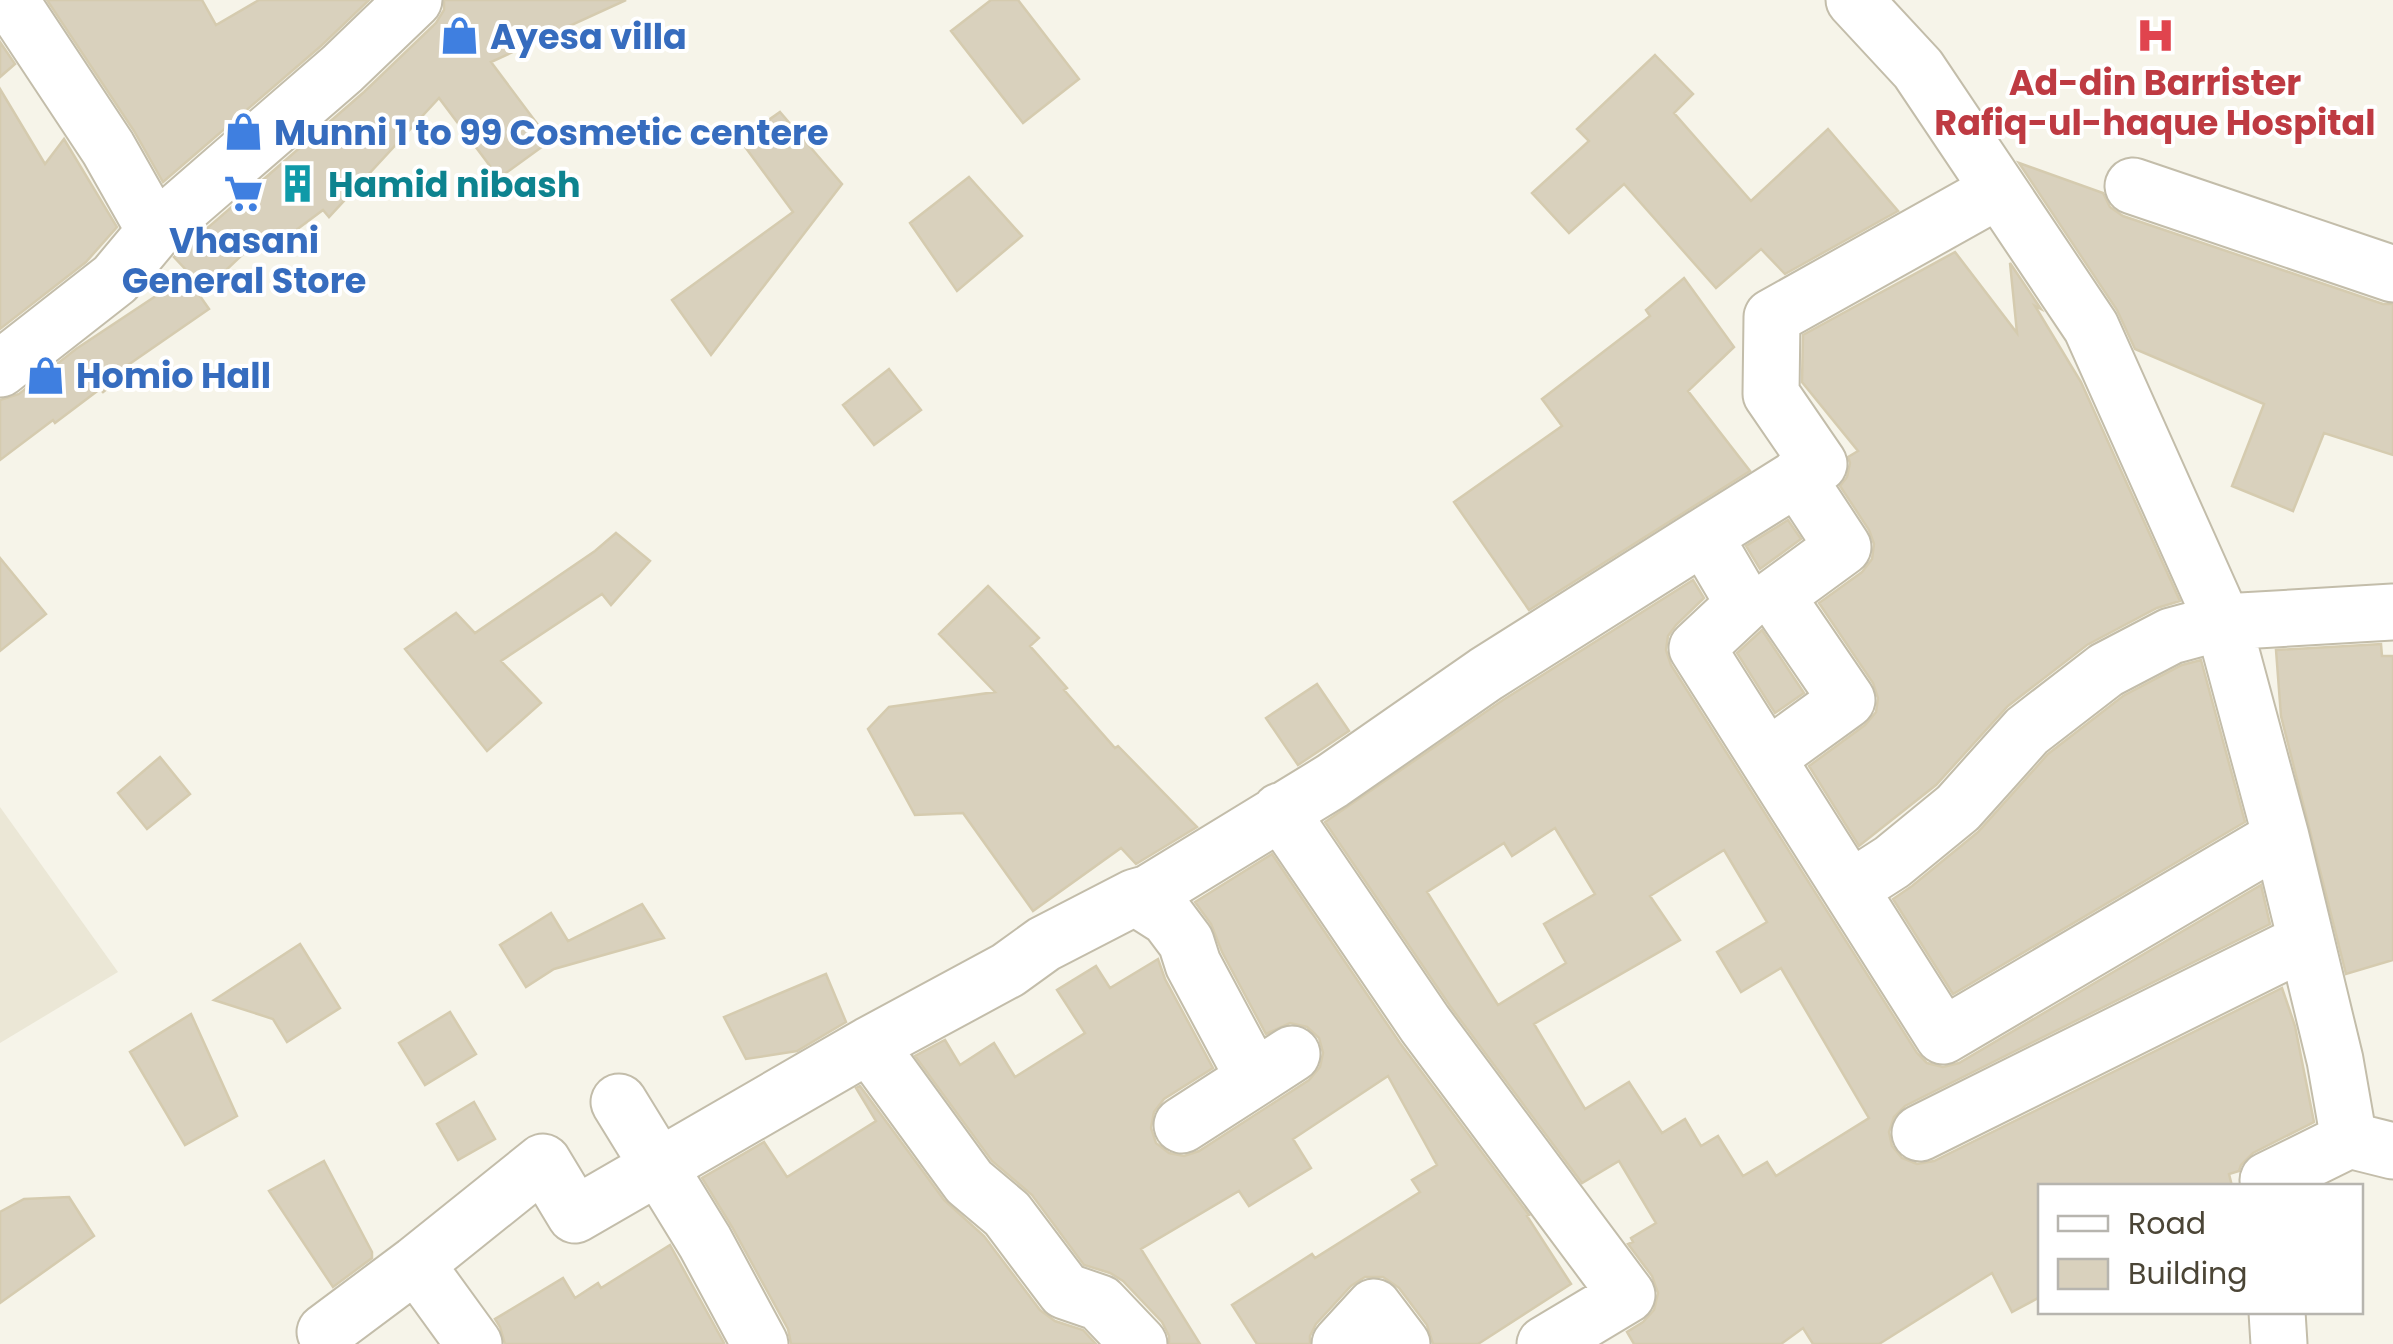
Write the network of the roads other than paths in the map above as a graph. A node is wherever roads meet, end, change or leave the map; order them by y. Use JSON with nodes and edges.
{"nodes":[{"id":1,"x":10,"y":0,"type":"edge"},
{"id":2,"x":414,"y":0,"type":"edge"},
{"id":3,"x":1854,"y":0,"type":"edge"},
{"id":4,"x":2133,"y":186,"type":"dead end"},
{"id":5,"x":2000,"y":190,"type":"junction"},
{"id":6,"x":155,"y":231,"type":"junction"},
{"id":7,"x":2393,"y":274,"type":"edge"},
{"id":8,"x":0,"y":369,"type":"edge"},
{"id":9,"x":1797,"y":477,"type":"junction"},
{"id":10,"x":1704,"y":536,"type":"junction"},
{"id":11,"x":2393,"y":612,"type":"edge"},
{"id":12,"x":2223,"y":622,"type":"junction"},
{"id":13,"x":1767,"y":758,"type":"junction"},
{"id":14,"x":1280,"y":811,"type":"junction"},
{"id":15,"x":2281,"y":837,"type":"junction"},
{"id":16,"x":1850,"y":889,"type":"junction"},
{"id":17,"x":1134,"y":897,"type":"junction"},
{"id":18,"x":2306,"y":941,"type":"junction"},
{"id":19,"x":869,"y":1045,"type":"junction"},
{"id":20,"x":619,"y":1102,"type":"dead end"},
{"id":21,"x":1182,"y":1125,"type":"dead end"},
{"id":22,"x":1920,"y":1133,"type":"dead end"},
{"id":23,"x":2371,"y":1145,"type":"edge"},
{"id":24,"x":659,"y":1168,"type":"junction"},
{"id":25,"x":2269,"y":1184,"type":"edge"},
{"id":26,"x":416,"y":1264,"type":"junction"},
{"id":27,"x":2277,"y":1314,"type":"edge"},
{"id":28,"x":326,"y":1332,"type":"dead end"},
{"id":29,"x":454,"y":1337,"type":"edge"},
{"id":30,"x":749,"y":1340,"type":"edge"},
{"id":31,"x":1139,"y":1344,"type":"edge"},
{"id":32,"x":1340,"y":1344,"type":"edge"},
{"id":33,"x":1402,"y":1344,"type":"edge"},
{"id":34,"x":1545,"y":1344,"type":"edge"},
{"id":35,"x":2279,"y":1344,"type":"edge"}],
"edges":[{"from":1,"to":6,"type":"street"},
{"from":2,"to":6,"type":"street"},
{"from":3,"to":5,"type":"street"},
{"from":4,"to":7,"type":"street"},
{"from":5,"to":9,"type":"street"},
{"from":5,"to":12,"type":"street"},
{"from":6,"to":8,"type":"street"},
{"from":9,"to":10,"type":"street"},
{"from":9,"to":13,"type":"street"},
{"from":10,"to":13,"type":"street"},
{"from":10,"to":14,"type":"street"},
{"from":11,"to":12,"type":"street"},
{"from":12,"to":15,"type":"street"},
{"from":12,"to":16,"type":"street"},
{"from":13,"to":16,"type":"street"},
{"from":14,"to":17,"type":"street"},
{"from":14,"to":34,"type":"street"},
{"from":15,"to":16,"type":"street"},
{"from":15,"to":18,"type":"street"},
{"from":17,"to":19,"type":"street"},
{"from":17,"to":21,"type":"street"},
{"from":18,"to":22,"type":"street"},
{"from":18,"to":23,"type":"street"},
{"from":19,"to":24,"type":"street"},
{"from":19,"to":31,"type":"street"},
{"from":20,"to":24,"type":"street"},
{"from":23,"to":25,"type":"street"},
{"from":24,"to":26,"type":"street"},
{"from":24,"to":30,"type":"street"},
{"from":26,"to":28,"type":"street"},
{"from":26,"to":29,"type":"street"},
{"from":27,"to":35,"type":"street"},
{"from":32,"to":33,"type":"street"}]}
